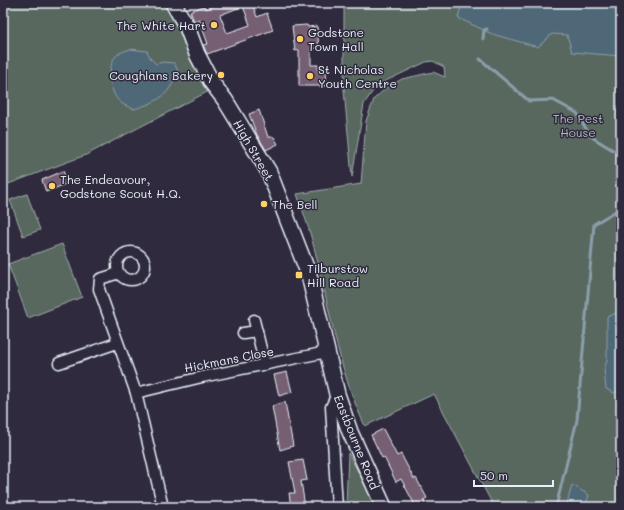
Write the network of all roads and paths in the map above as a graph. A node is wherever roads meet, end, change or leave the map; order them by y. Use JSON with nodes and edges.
{"nodes":[{"id":1,"x":173,"y":3,"type":"edge"},
{"id":2,"x":119,"y":272,"type":"dead end"},
{"id":3,"x":254,"y":320,"type":"dead end"},
{"id":4,"x":257,"y":331,"type":"junction"},
{"id":5,"x":243,"y":333,"type":"dead end"},
{"id":6,"x":117,"y":343,"type":"junction"},
{"id":7,"x":327,"y":352,"type":"junction"},
{"id":8,"x":59,"y":363,"type":"dead end"},
{"id":9,"x":264,"y":365,"type":"junction"},
{"id":10,"x":136,"y":393,"type":"junction"},
{"id":11,"x":337,"y":394,"type":"junction"},
{"id":12,"x":163,"y":507,"type":"edge"},
{"id":13,"x":337,"y":507,"type":"edge"},
{"id":14,"x":384,"y":507,"type":"edge"}],
"edges":[{"from":1,"to":7,"type":"main road","name":"High Street"},
{"from":2,"to":6,"type":"street"},
{"from":3,"to":4,"type":"street"},
{"from":4,"to":5,"type":"street"},
{"from":4,"to":9,"type":"street"},
{"from":6,"to":8,"type":"street"},
{"from":6,"to":10,"type":"street"},
{"from":7,"to":9,"type":"street","name":"Hickmans Close"},
{"from":7,"to":11,"type":"main road","name":"Eastbourne Road"},
{"from":9,"to":10,"type":"street","name":"Hickmans Close"},
{"from":10,"to":12,"type":"street"},
{"from":11,"to":13,"type":"street"},
{"from":11,"to":14,"type":"main road","name":"Eastbourne Road"}]}
